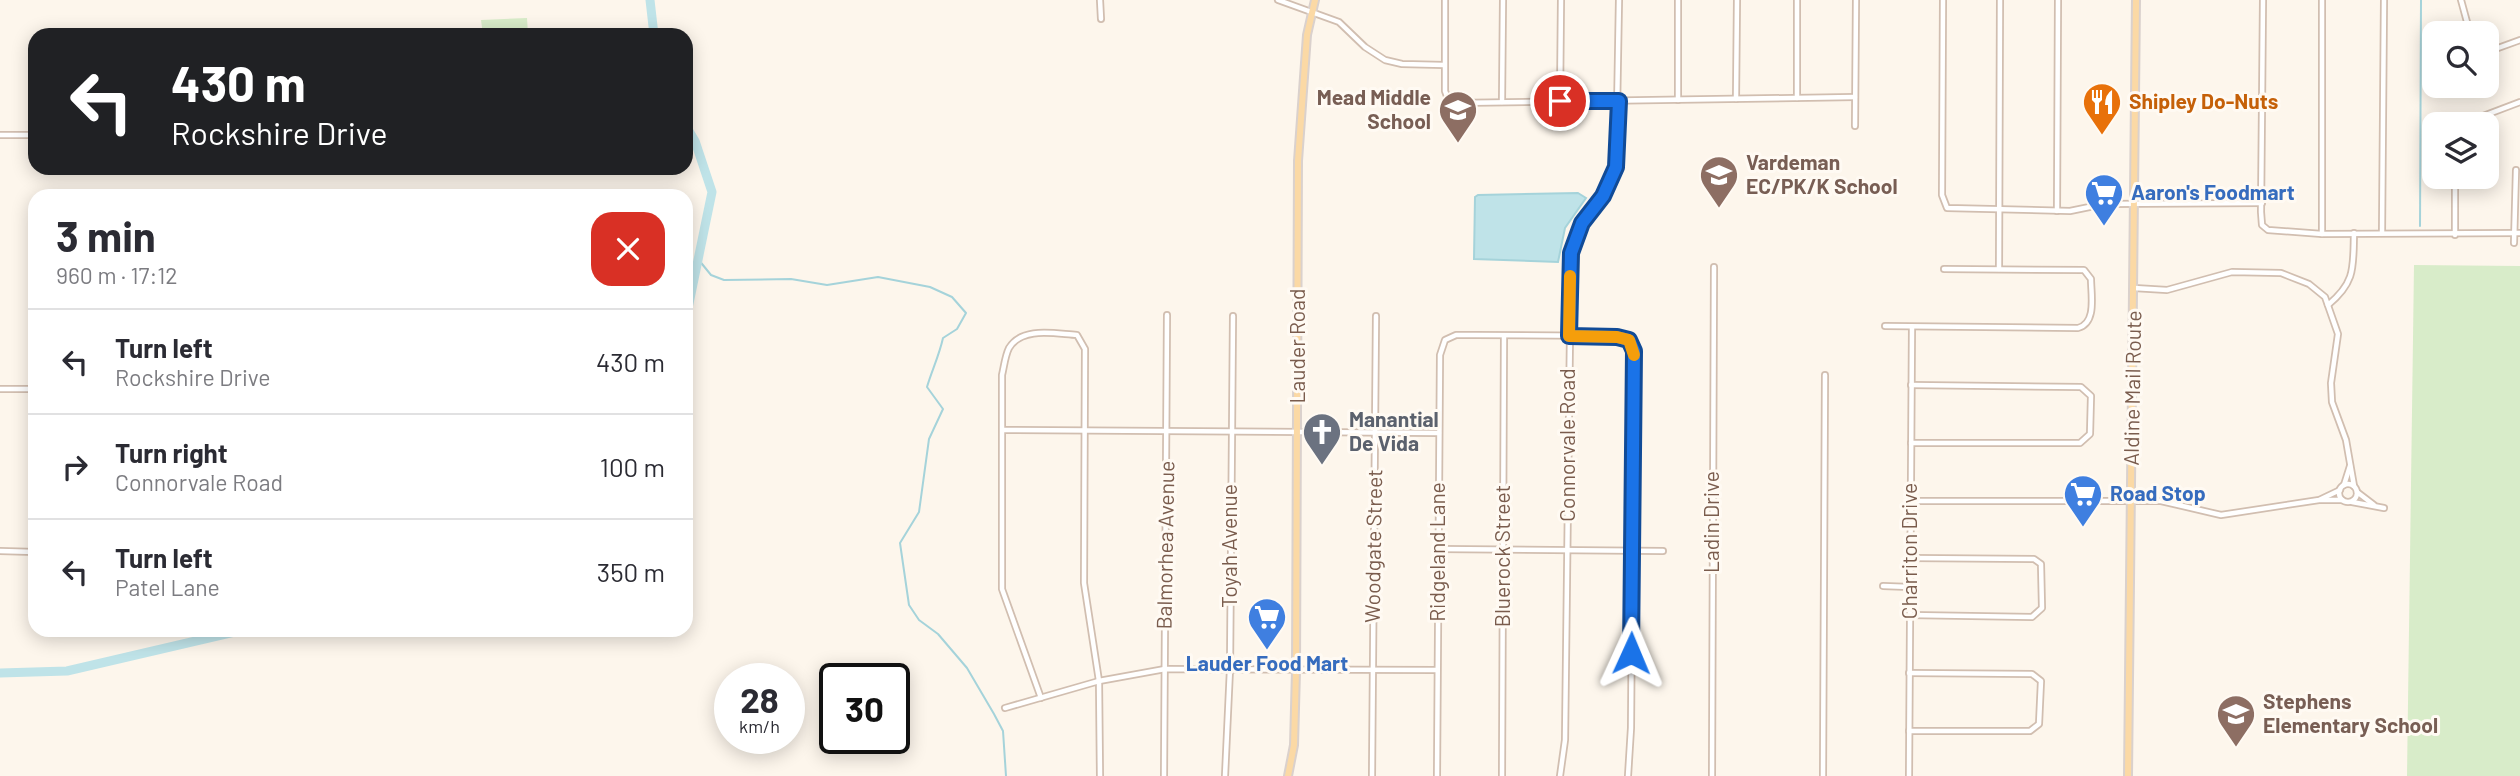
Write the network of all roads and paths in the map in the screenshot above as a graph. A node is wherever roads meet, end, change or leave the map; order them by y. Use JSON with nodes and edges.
{"nodes":[{"id":1,"x":1100,"y":0,"type":"edge"},
{"id":2,"x":1278,"y":0,"type":"edge"},
{"id":3,"x":1315,"y":0,"type":"edge"},
{"id":4,"x":1445,"y":0,"type":"edge"},
{"id":5,"x":1503,"y":0,"type":"edge"},
{"id":6,"x":1561,"y":0,"type":"edge"},
{"id":7,"x":1619,"y":0,"type":"edge"},
{"id":8,"x":1678,"y":0,"type":"edge"},
{"id":9,"x":1737,"y":0,"type":"edge"},
{"id":10,"x":1797,"y":0,"type":"edge"},
{"id":11,"x":1856,"y":0,"type":"edge"},
{"id":12,"x":1943,"y":0,"type":"edge"},
{"id":13,"x":2000,"y":0,"type":"edge"},
{"id":14,"x":2058,"y":0,"type":"edge"},
{"id":15,"x":2136,"y":0,"type":"edge"},
{"id":16,"x":2263,"y":0,"type":"edge"},
{"id":17,"x":2322,"y":0,"type":"edge"},
{"id":18,"x":2384,"y":0,"type":"edge"},
{"id":19,"x":2462,"y":0,"type":"edge"},
{"id":20,"x":1312,"y":12,"type":"junction"},
{"id":21,"x":1101,"y":19,"type":"dead end"},
{"id":22,"x":2467,"y":21,"type":"edge"},
{"id":23,"x":2520,"y":40,"type":"edge"},
{"id":24,"x":2499,"y":48,"type":"edge"},
{"id":25,"x":1444,"y":65,"type":"junction"},
{"id":26,"x":1855,"y":97,"type":"junction"},
{"id":27,"x":1797,"y":98,"type":"junction"},
{"id":28,"x":1736,"y":99,"type":"junction"},
{"id":29,"x":1678,"y":100,"type":"junction"},
{"id":30,"x":1560,"y":101,"type":"junction"},
{"id":31,"x":1619,"y":101,"type":"junction"},
{"id":32,"x":1502,"y":102,"type":"junction"},
{"id":33,"x":2520,"y":102,"type":"edge"},
{"id":34,"x":2494,"y":112,"type":"edge"},
{"id":35,"x":1855,"y":126,"type":"dead end"},
{"id":36,"x":0,"y":135,"type":"edge"},
{"id":37,"x":28,"y":135,"type":"edge"},
{"id":38,"x":2516,"y":170,"type":"dead end"},
{"id":39,"x":2455,"y":189,"type":"edge"},
{"id":40,"x":2135,"y":203,"type":"junction"},
{"id":41,"x":2262,"y":203,"type":"junction"},
{"id":42,"x":1999,"y":211,"type":"junction"},
{"id":43,"x":2057,"y":211,"type":"junction"},
{"id":44,"x":2354,"y":233,"type":"junction"},
{"id":45,"x":2382,"y":233,"type":"junction"},
{"id":46,"x":2517,"y":233,"type":"edge"},
{"id":47,"x":2322,"y":234,"type":"junction"},
{"id":48,"x":2455,"y":235,"type":"junction"},
{"id":49,"x":2514,"y":243,"type":"dead end"},
{"id":50,"x":1714,"y":267,"type":"dead end"},
{"id":51,"x":1944,"y":269,"type":"dead end"},
{"id":52,"x":1998,"y":269,"type":"junction"},
{"id":53,"x":2134,"y":288,"type":"junction"},
{"id":54,"x":2328,"y":305,"type":"junction"},
{"id":55,"x":1167,"y":315,"type":"dead end"},
{"id":56,"x":1233,"y":316,"type":"dead end"},
{"id":57,"x":1376,"y":316,"type":"dead end"},
{"id":58,"x":1885,"y":326,"type":"dead end"},
{"id":59,"x":1912,"y":327,"type":"junction"},
{"id":60,"x":1504,"y":336,"type":"junction"},
{"id":61,"x":1569,"y":336,"type":"junction"},
{"id":62,"x":1825,"y":375,"type":"dead end"},
{"id":63,"x":1911,"y":385,"type":"junction"},
{"id":64,"x":0,"y":389,"type":"edge"},
{"id":65,"x":28,"y":389,"type":"edge"},
{"id":66,"x":1003,"y":430,"type":"junction"},
{"id":67,"x":1086,"y":430,"type":"junction"},
{"id":68,"x":1167,"y":431,"type":"junction"},
{"id":69,"x":1231,"y":432,"type":"junction"},
{"id":70,"x":1297,"y":432,"type":"junction"},
{"id":71,"x":1375,"y":432,"type":"junction"},
{"id":72,"x":1439,"y":433,"type":"junction"},
{"id":73,"x":1911,"y":443,"type":"junction"},
{"id":74,"x":2350,"y":466,"type":"junction"},
{"id":75,"x":2344,"y":485,"type":"junction"},
{"id":76,"x":2354,"y":486,"type":"junction"},
{"id":77,"x":2340,"y":490,"type":"junction"},
{"id":78,"x":2357,"y":492,"type":"junction"},
{"id":79,"x":1910,"y":500,"type":"junction"},
{"id":80,"x":2319,"y":500,"type":"junction"},
{"id":81,"x":2343,"y":500,"type":"junction"},
{"id":82,"x":2132,"y":501,"type":"junction"},
{"id":83,"x":2351,"y":501,"type":"junction"},
{"id":84,"x":2374,"y":505,"type":"junction"},
{"id":85,"x":2384,"y":508,"type":"dead end"},
{"id":86,"x":1439,"y":549,"type":"junction"},
{"id":87,"x":1503,"y":550,"type":"junction"},
{"id":88,"x":1568,"y":551,"type":"junction"},
{"id":89,"x":1632,"y":551,"type":"junction"},
{"id":90,"x":1663,"y":551,"type":"dead end"},
{"id":91,"x":0,"y":552,"type":"edge"},
{"id":92,"x":28,"y":552,"type":"edge"},
{"id":93,"x":1910,"y":558,"type":"junction"},
{"id":94,"x":1883,"y":586,"type":"dead end"},
{"id":95,"x":1910,"y":587,"type":"junction"},
{"id":96,"x":1910,"y":615,"type":"junction"},
{"id":97,"x":1165,"y":669,"type":"junction"},
{"id":98,"x":1230,"y":669,"type":"junction"},
{"id":99,"x":1373,"y":670,"type":"junction"},
{"id":100,"x":1437,"y":670,"type":"junction"},
{"id":101,"x":1296,"y":671,"type":"junction"},
{"id":102,"x":1909,"y":673,"type":"junction"},
{"id":103,"x":1098,"y":681,"type":"junction"},
{"id":104,"x":1041,"y":698,"type":"junction"},
{"id":105,"x":1005,"y":708,"type":"dead end"},
{"id":106,"x":1909,"y":731,"type":"junction"},
{"id":107,"x":1100,"y":776,"type":"edge"},
{"id":108,"x":1164,"y":776,"type":"edge"},
{"id":109,"x":1225,"y":776,"type":"edge"},
{"id":110,"x":1288,"y":776,"type":"edge"},
{"id":111,"x":1372,"y":776,"type":"edge"},
{"id":112,"x":1437,"y":776,"type":"edge"},
{"id":113,"x":1502,"y":776,"type":"edge"},
{"id":114,"x":1560,"y":776,"type":"edge"},
{"id":115,"x":1628,"y":776,"type":"edge"},
{"id":116,"x":1712,"y":776,"type":"edge"},
{"id":117,"x":1823,"y":776,"type":"edge"},
{"id":118,"x":1909,"y":776,"type":"edge"},
{"id":119,"x":2128,"y":776,"type":"edge"}],
"edges":[{"from":1,"to":21,"type":"street"},
{"from":2,"to":20,"type":"street"},
{"from":3,"to":20,"type":"main road","name":"Lauder Road"},
{"from":4,"to":25,"type":"street"},
{"from":5,"to":32,"type":"street"},
{"from":6,"to":30,"type":"street"},
{"from":7,"to":31,"type":"street","name":"Connorvale Road"},
{"from":8,"to":29,"type":"street"},
{"from":9,"to":28,"type":"street"},
{"from":10,"to":27,"type":"street"},
{"from":11,"to":26,"type":"street"},
{"from":12,"to":42,"type":"street"},
{"from":13,"to":42,"type":"street"},
{"from":14,"to":43,"type":"street"},
{"from":15,"to":40,"type":"main road","name":"Aldine Mail Route"},
{"from":16,"to":41,"type":"street"},
{"from":17,"to":47,"type":"street"},
{"from":18,"to":45,"type":"street"},
{"from":19,"to":22,"type":"street"},
{"from":20,"to":25,"type":"street"},
{"from":20,"to":70,"type":"main road","name":"Lauder Road"},
{"from":23,"to":24,"type":"street"},
{"from":25,"to":32,"type":"street"},
{"from":26,"to":27,"type":"street"},
{"from":26,"to":35,"type":"street"},
{"from":27,"to":28,"type":"street"},
{"from":28,"to":29,"type":"street"},
{"from":29,"to":31,"type":"street"},
{"from":30,"to":31,"type":"street"},
{"from":30,"to":32,"type":"street"},
{"from":31,"to":61,"type":"street","name":"Connorvale Road"},
{"from":33,"to":34,"type":"street"},
{"from":36,"to":37,"type":"street"},
{"from":38,"to":46,"type":"street"},
{"from":39,"to":48,"type":"street"},
{"from":40,"to":41,"type":"street"},
{"from":40,"to":43,"type":"street"},
{"from":40,"to":53,"type":"main road","name":"Aldine Mail Route"},
{"from":41,"to":47,"type":"street"},
{"from":42,"to":43,"type":"street"},
{"from":42,"to":52,"type":"street"},
{"from":44,"to":45,"type":"street"},
{"from":44,"to":47,"type":"street"},
{"from":44,"to":54,"type":"street"},
{"from":45,"to":48,"type":"street"},
{"from":46,"to":48,"type":"street"},
{"from":46,"to":49,"type":"street"},
{"from":50,"to":116,"type":"street","name":"Ladin Drive"},
{"from":51,"to":52,"type":"street"},
{"from":52,"to":59,"type":"street"},
{"from":53,"to":54,"type":"street"},
{"from":53,"to":82,"type":"main road","name":"Aldine Mail Route"},
{"from":54,"to":74,"type":"street"},
{"from":55,"to":68,"type":"street","name":"Balmorhea Avenue"},
{"from":56,"to":69,"type":"street","name":"Toyah Avenue"},
{"from":57,"to":71,"type":"street","name":"Woodgate Street"},
{"from":58,"to":59,"type":"street"},
{"from":59,"to":63,"type":"street","name":"Charriton Drive"},
{"from":60,"to":61,"type":"street"},
{"from":60,"to":72,"type":"street","name":"Ridgeland Lane"},
{"from":60,"to":87,"type":"street","name":"Bluerock Street"},
{"from":61,"to":88,"type":"street","name":"Connorvale Road"},
{"from":61,"to":89,"type":"street"},
{"from":62,"to":117,"type":"street"},
{"from":63,"to":73,"type":"street","name":"Charriton Drive"},
{"from":63,"to":73,"type":"street"},
{"from":64,"to":65,"type":"street"},
{"from":66,"to":67,"type":"street"},
{"from":66,"to":67,"type":"street"},
{"from":66,"to":104,"type":"street"},
{"from":67,"to":68,"type":"street"},
{"from":67,"to":103,"type":"street"},
{"from":68,"to":69,"type":"street"},
{"from":68,"to":97,"type":"street","name":"Balmorhea Avenue"},
{"from":69,"to":70,"type":"street"},
{"from":69,"to":98,"type":"street","name":"Toyah Avenue"},
{"from":70,"to":71,"type":"street"},
{"from":70,"to":101,"type":"main road","name":"Lauder Road"},
{"from":71,"to":72,"type":"street"},
{"from":71,"to":99,"type":"street","name":"Woodgate Street"},
{"from":72,"to":86,"type":"street","name":"Ridgeland Lane"},
{"from":73,"to":79,"type":"street","name":"Charriton Drive"},
{"from":74,"to":75,"type":"street"},
{"from":74,"to":76,"type":"street"},
{"from":75,"to":76,"type":"street"},
{"from":75,"to":77,"type":"street"},
{"from":76,"to":78,"type":"street"},
{"from":77,"to":80,"type":"street"},
{"from":77,"to":81,"type":"street"},
{"from":78,"to":83,"type":"street"},
{"from":78,"to":84,"type":"street"},
{"from":79,"to":82,"type":"street"},
{"from":79,"to":93,"type":"street","name":"Charriton Drive"},
{"from":80,"to":81,"type":"street"},
{"from":80,"to":82,"type":"street"},
{"from":81,"to":83,"type":"street"},
{"from":82,"to":119,"type":"main road","name":"Aldine Mail Route"},
{"from":83,"to":84,"type":"street"},
{"from":84,"to":85,"type":"street"},
{"from":86,"to":87,"type":"street"},
{"from":86,"to":100,"type":"street","name":"Ridgeland Lane"},
{"from":87,"to":88,"type":"street"},
{"from":87,"to":113,"type":"street","name":"Bluerock Street"},
{"from":88,"to":89,"type":"street"},
{"from":88,"to":114,"type":"street","name":"Connorvale Road"},
{"from":89,"to":90,"type":"street"},
{"from":89,"to":115,"type":"street"},
{"from":91,"to":92,"type":"street"},
{"from":93,"to":95,"type":"street","name":"Charriton Drive"},
{"from":93,"to":96,"type":"street"},
{"from":94,"to":95,"type":"street"},
{"from":95,"to":96,"type":"street","name":"Charriton Drive"},
{"from":96,"to":102,"type":"street","name":"Charriton Drive"},
{"from":97,"to":98,"type":"street"},
{"from":97,"to":103,"type":"street"},
{"from":97,"to":108,"type":"street","name":"Balmorhea Avenue"},
{"from":98,"to":101,"type":"street"},
{"from":98,"to":109,"type":"street","name":"Toyah Avenue"},
{"from":99,"to":100,"type":"street"},
{"from":99,"to":101,"type":"street"},
{"from":99,"to":111,"type":"street","name":"Woodgate Street"},
{"from":100,"to":112,"type":"street","name":"Ridgeland Lane"},
{"from":101,"to":110,"type":"main road","name":"Lauder Road"},
{"from":102,"to":106,"type":"street","name":"Charriton Drive"},
{"from":102,"to":106,"type":"street"},
{"from":103,"to":104,"type":"street"},
{"from":103,"to":107,"type":"street"},
{"from":104,"to":105,"type":"street"},
{"from":106,"to":118,"type":"street","name":"Charriton Drive"}]}
